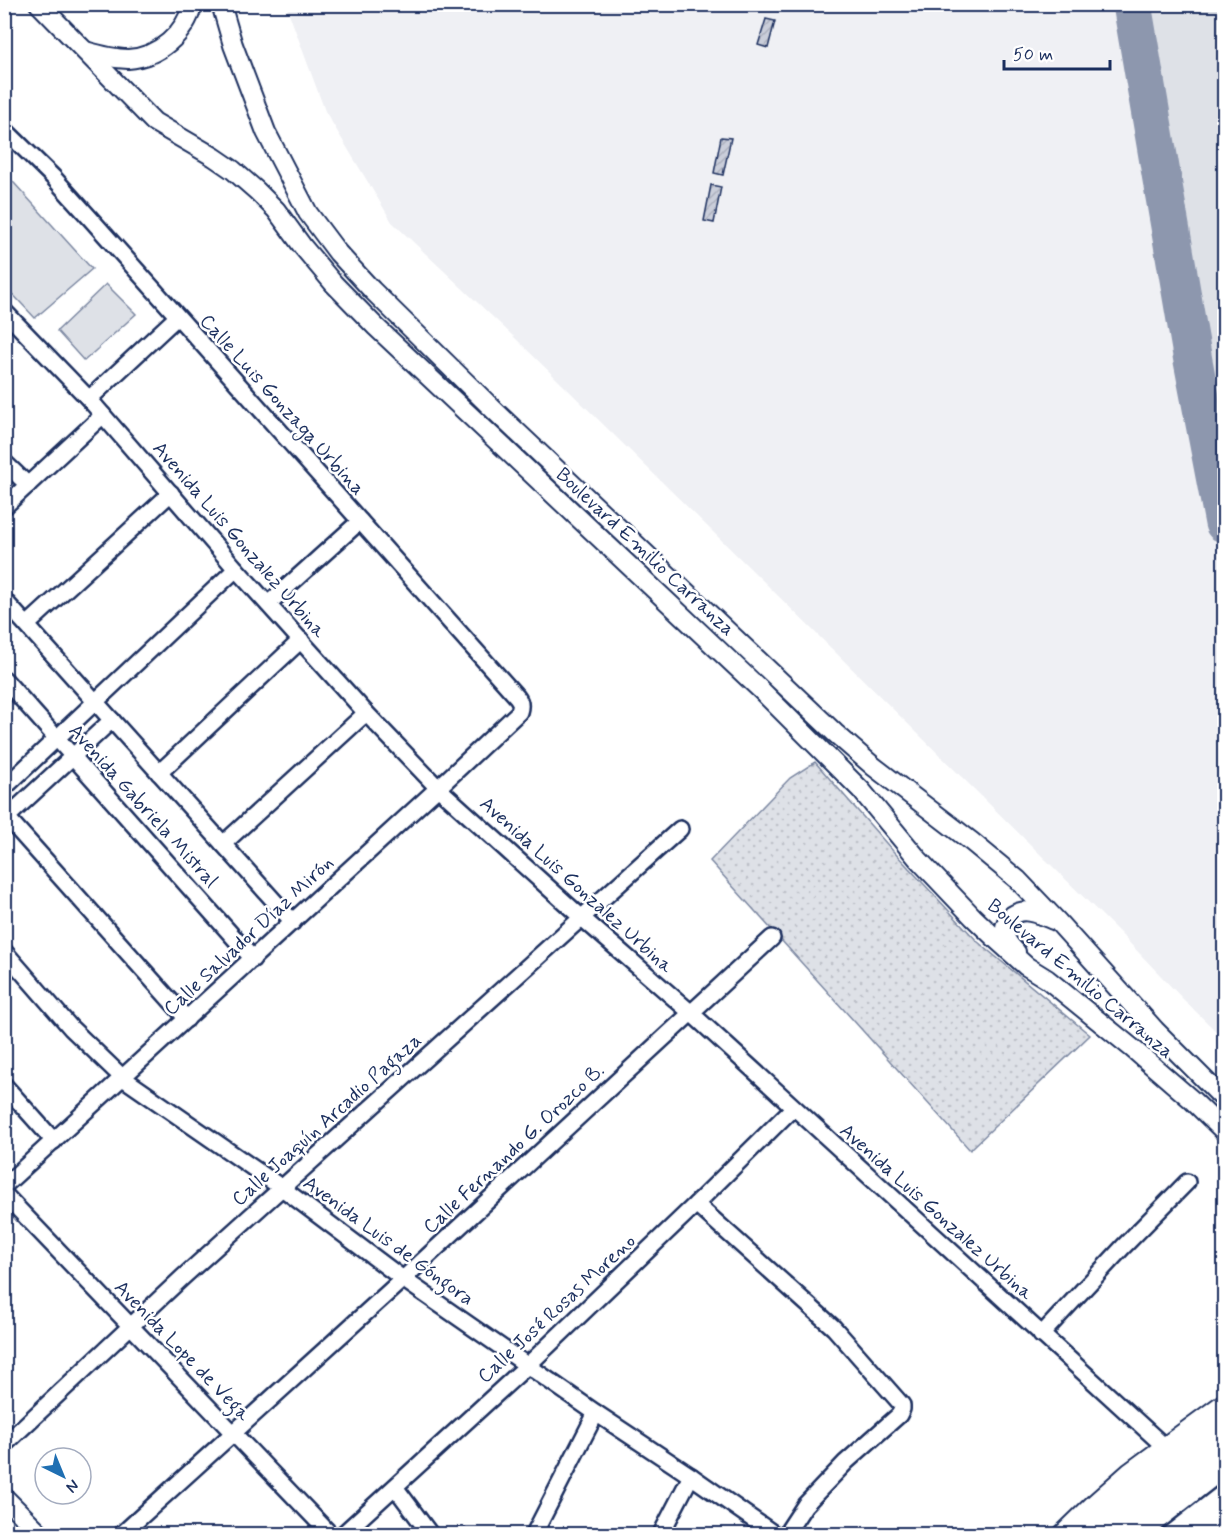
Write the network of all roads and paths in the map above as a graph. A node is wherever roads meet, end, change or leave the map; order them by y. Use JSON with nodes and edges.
{"nodes":[{"id":1,"x":39,"y":4,"type":"edge"},
{"id":2,"x":193,"y":4,"type":"edge"},
{"id":3,"x":221,"y":4,"type":"edge"},
{"id":4,"x":84,"y":50,"type":"junction"},
{"id":5,"x":5,"y":131,"type":"edge"},
{"id":6,"x":4,"y":311,"type":"edge"},
{"id":7,"x":177,"y":317,"type":"junction"},
{"id":8,"x":89,"y":399,"type":"junction"},
{"id":9,"x":103,"y":415,"type":"junction"},
{"id":10,"x":4,"y":462,"type":"edge"},
{"id":11,"x":28,"y":485,"type":"junction"},
{"id":12,"x":171,"y":494,"type":"junction"},
{"id":13,"x":4,"y":507,"type":"edge"},
{"id":14,"x":360,"y":521,"type":"junction"},
{"id":15,"x":236,"y":569,"type":"junction"},
{"id":16,"x":4,"y":600,"type":"edge"},
{"id":17,"x":268,"y":604,"type":"junction"},
{"id":18,"x":27,"y":625,"type":"junction"},
{"id":19,"x":301,"y":640,"type":"junction"},
{"id":20,"x":4,"y":680,"type":"edge"},
{"id":21,"x":96,"y":702,"type":"junction"},
{"id":22,"x":366,"y":712,"type":"junction"},
{"id":23,"x":519,"y":712,"type":"joint"},
{"id":24,"x":112,"y":720,"type":"junction"},
{"id":25,"x":57,"y":738,"type":"junction"},
{"id":26,"x":73,"y":756,"type":"junction"},
{"id":27,"x":159,"y":773,"type":"junction"},
{"id":28,"x":4,"y":788,"type":"edge"},
{"id":29,"x":438,"y":788,"type":"junction"},
{"id":30,"x":5,"y":817,"type":"edge"},
{"id":31,"x":680,"y":829,"type":"dead end"},
{"id":32,"x":223,"y":844,"type":"junction"},
{"id":33,"x":581,"y":917,"type":"junction"},
{"id":34,"x":293,"y":922,"type":"junction"},
{"id":35,"x":1058,"y":922,"type":"junction"},
{"id":36,"x":772,"y":938,"type":"dead end"},
{"id":37,"x":4,"y":951,"type":"edge"},
{"id":38,"x":253,"y":959,"type":"junction"},
{"id":39,"x":1026,"y":966,"type":"junction"},
{"id":40,"x":690,"y":1012,"type":"junction"},
{"id":41,"x":187,"y":1019,"type":"junction"},
{"id":42,"x":123,"y":1078,"type":"junction"},
{"id":43,"x":4,"y":1085,"type":"edge"},
{"id":44,"x":1224,"y":1098,"type":"edge"},
{"id":45,"x":793,"y":1108,"type":"junction"},
{"id":46,"x":1224,"y":1131,"type":"edge"},
{"id":47,"x":54,"y":1141,"type":"junction"},
{"id":48,"x":1187,"y":1182,"type":"dead end"},
{"id":49,"x":4,"y":1186,"type":"edge"},
{"id":50,"x":282,"y":1188,"type":"junction"},
{"id":51,"x":4,"y":1194,"type":"edge"},
{"id":52,"x":696,"y":1204,"type":"junction"},
{"id":53,"x":403,"y":1279,"type":"junction"},
{"id":54,"x":130,"y":1326,"type":"junction"},
{"id":55,"x":1041,"y":1335,"type":"junction"},
{"id":56,"x":527,"y":1366,"type":"junction"},
{"id":57,"x":1224,"y":1402,"type":"edge"},
{"id":58,"x":596,"y":1413,"type":"junction"},
{"id":59,"x":1224,"y":1422,"type":"edge"},
{"id":60,"x":233,"y":1433,"type":"junction"},
{"id":61,"x":4,"y":1445,"type":"edge"},
{"id":62,"x":1224,"y":1446,"type":"edge"},
{"id":63,"x":1165,"y":1448,"type":"junction"},
{"id":64,"x":1224,"y":1466,"type":"edge"},
{"id":65,"x":691,"y":1476,"type":"junction"},
{"id":66,"x":394,"y":1487,"type":"junction"},
{"id":67,"x":4,"y":1497,"type":"edge"},
{"id":68,"x":41,"y":1534,"type":"edge"},
{"id":69,"x":122,"y":1534,"type":"edge"},
{"id":70,"x":330,"y":1534,"type":"edge"},
{"id":71,"x":343,"y":1534,"type":"edge"},
{"id":72,"x":430,"y":1534,"type":"edge"},
{"id":73,"x":534,"y":1534,"type":"edge"},
{"id":74,"x":661,"y":1534,"type":"edge"},
{"id":75,"x":774,"y":1534,"type":"edge"},
{"id":76,"x":786,"y":1534,"type":"edge"},
{"id":77,"x":1063,"y":1534,"type":"edge"},
{"id":78,"x":1085,"y":1534,"type":"edge"},
{"id":79,"x":1108,"y":1534,"type":"edge"},
{"id":80,"x":1137,"y":1534,"type":"edge"}],
"edges":[{"from":1,"to":4,"type":"street","name":"Boulevard Emilio Carranza"},
{"from":2,"to":4,"type":"street"},
{"from":3,"to":35,"type":"street","name":"Boulevard Emilio Carranza"},
{"from":4,"to":39,"type":"street","name":"Boulevard Emilio Carranza"},
{"from":5,"to":7,"type":"street","name":"Calle Luis Gonzaga Urbina"},
{"from":6,"to":8,"type":"street","name":"Avenida Luis Gonzalez Urbina"},
{"from":7,"to":8,"type":"street"},
{"from":7,"to":14,"type":"street","name":"Calle Luis Gonzaga Urbina"},
{"from":8,"to":9,"type":"street","name":"Avenida Luis Gonzalez Urbina"},
{"from":9,"to":11,"type":"street"},
{"from":9,"to":12,"type":"street","name":"Avenida Luis Gonzalez Urbina"},
{"from":10,"to":11,"type":"street"},
{"from":11,"to":13,"type":"street"},
{"from":12,"to":15,"type":"street","name":"Avenida Luis Gonzalez Urbina"},
{"from":12,"to":18,"type":"street"},
{"from":14,"to":17,"type":"street"},
{"from":14,"to":23,"type":"street","name":"Calle Luis Gonzaga Urbina"},
{"from":15,"to":17,"type":"street","name":"Avenida Luis Gonzalez Urbina"},
{"from":15,"to":21,"type":"street"},
{"from":16,"to":18,"type":"street"},
{"from":17,"to":19,"type":"street","name":"Avenida Luis Gonzalez Urbina"},
{"from":18,"to":21,"type":"street"},
{"from":19,"to":22,"type":"street","name":"Avenida Luis Gonzalez Urbina"},
{"from":19,"to":27,"type":"street"},
{"from":20,"to":25,"type":"street","name":"Avenida Gabriela Mistral"},
{"from":21,"to":24,"type":"street"},
{"from":21,"to":25,"type":"street"},
{"from":22,"to":29,"type":"street","name":"Avenida Luis Gonzalez Urbina"},
{"from":22,"to":32,"type":"street"},
{"from":23,"to":29,"type":"street","name":"Calle Salvador Díaz Mirón"},
{"from":24,"to":26,"type":"street"},
{"from":24,"to":27,"type":"street"},
{"from":25,"to":26,"type":"street","name":"Avenida Gabriela Mistral"},
{"from":25,"to":28,"type":"street"},
{"from":26,"to":30,"type":"street"},
{"from":26,"to":38,"type":"street","name":"Avenida Gabriela Mistral"},
{"from":27,"to":32,"type":"street"},
{"from":29,"to":33,"type":"street","name":"Avenida Luis Gonzalez Urbina"},
{"from":29,"to":34,"type":"street","name":"Calle Salvador Díaz Mirón"},
{"from":30,"to":41,"type":"street"},
{"from":31,"to":33,"type":"street","name":"Calle Joaquín Arcadio Pagaza"},
{"from":32,"to":34,"type":"street"},
{"from":33,"to":40,"type":"street","name":"Avenida Luis Gonzalez Urbina"},
{"from":33,"to":50,"type":"street","name":"Calle Joaquín Arcadio Pagaza"},
{"from":34,"to":38,"type":"street","name":"Calle Salvador Díaz Mirón"},
{"from":35,"to":39,"type":"street"},
{"from":35,"to":44,"type":"street","name":"Boulevard Emilio Carranza"},
{"from":36,"to":40,"type":"street","name":"Calle Fernando G. Orozco B."},
{"from":37,"to":42,"type":"street","name":"Avenida Luis de Góngora"},
{"from":38,"to":41,"type":"street","name":"Calle Salvador Díaz Mirón"},
{"from":39,"to":46,"type":"street","name":"Boulevard Emilio Carranza"},
{"from":40,"to":45,"type":"street","name":"Avenida Luis Gonzalez Urbina"},
{"from":40,"to":53,"type":"street","name":"Calle Fernando G. Orozco B."},
{"from":41,"to":42,"type":"street","name":"Calle Salvador Díaz Mirón"},
{"from":42,"to":47,"type":"street","name":"Calle Salvador Díaz Mirón"},
{"from":42,"to":50,"type":"street","name":"Avenida Luis de Góngora"},
{"from":43,"to":47,"type":"street"},
{"from":45,"to":52,"type":"street","name":"Calle José Rosas Moreno"},
{"from":45,"to":55,"type":"street","name":"Avenida Luis Gonzalez Urbina"},
{"from":47,"to":49,"type":"street","name":"Calle Salvador Díaz Mirón"},
{"from":48,"to":55,"type":"street"},
{"from":50,"to":53,"type":"street","name":"Avenida Luis de Góngora"},
{"from":50,"to":54,"type":"street","name":"Calle Joaquín Arcadio Pagaza"},
{"from":51,"to":54,"type":"street","name":"Avenida Lope de Vega"},
{"from":52,"to":56,"type":"street","name":"Calle José Rosas Moreno"},
{"from":52,"to":76,"type":"street"},
{"from":53,"to":56,"type":"street","name":"Avenida Luis de Góngora"},
{"from":53,"to":60,"type":"street","name":"Calle Fernando G. Orozco B."},
{"from":54,"to":60,"type":"street","name":"Avenida Lope de Vega"},
{"from":54,"to":61,"type":"street","name":"Calle Joaquín Arcadio Pagaza"},
{"from":55,"to":63,"type":"street","name":"Avenida Luis Gonzalez Urbina"},
{"from":56,"to":58,"type":"street","name":"Avenida Luis de Góngora"},
{"from":56,"to":66,"type":"street","name":"Calle José Rosas Moreno"},
{"from":57,"to":63,"type":"street"},
{"from":58,"to":65,"type":"street","name":"Avenida Luis de Góngora"},
{"from":58,"to":73,"type":"street"},
{"from":59,"to":78,"type":"street"},
{"from":60,"to":69,"type":"street","name":"Calle Fernando G. Orozco B."},
{"from":60,"to":70,"type":"street","name":"Avenida Lope de Vega"},
{"from":62,"to":79,"type":"main road"},
{"from":63,"to":77,"type":"street"},
{"from":64,"to":80,"type":"main road"},
{"from":65,"to":74,"type":"street"},
{"from":65,"to":75,"type":"street","name":"Avenida Luis de Góngora"},
{"from":66,"to":71,"type":"street","name":"Calle José Rosas Moreno"},
{"from":66,"to":72,"type":"street"},
{"from":67,"to":68,"type":"street"}]}
